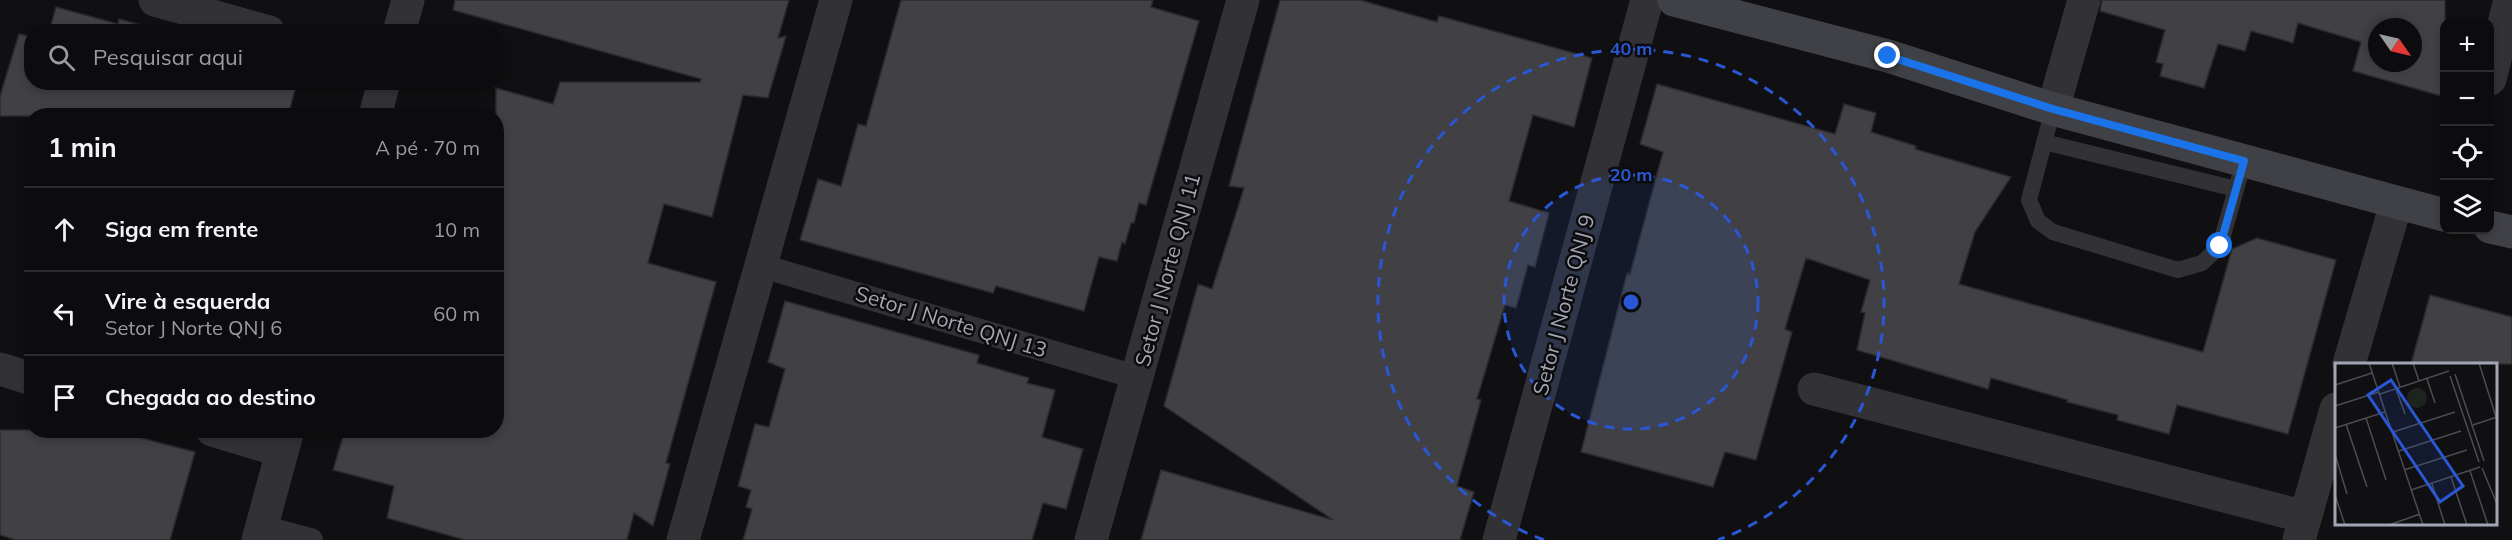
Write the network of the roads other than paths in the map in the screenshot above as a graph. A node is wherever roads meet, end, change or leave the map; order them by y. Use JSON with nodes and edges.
{"nodes":[{"id":1,"x":155,"y":0,"type":"edge"},
{"id":2,"x":408,"y":0,"type":"edge"},
{"id":3,"x":836,"y":0,"type":"edge"},
{"id":4,"x":1243,"y":0,"type":"edge"},
{"id":5,"x":1647,"y":0,"type":"edge"},
{"id":6,"x":1674,"y":0,"type":"edge"},
{"id":7,"x":2084,"y":0,"type":"edge"},
{"id":8,"x":2510,"y":0,"type":"edge"},
{"id":9,"x":240,"y":24,"type":"edge"},
{"id":10,"x":401,"y":24,"type":"edge"},
{"id":11,"x":2492,"y":72,"type":"edge"},
{"id":12,"x":382,"y":90,"type":"edge"},
{"id":13,"x":377,"y":108,"type":"edge"},
{"id":14,"x":2053,"y":109,"type":"junction"},
{"id":15,"x":2044,"y":142,"type":"junction"},
{"id":16,"x":2240,"y":175,"type":"junction"},
{"id":17,"x":2396,"y":204,"type":"junction"},
{"id":18,"x":2440,"y":214,"type":"edge"},
{"id":19,"x":2494,"y":227,"type":"edge"},
{"id":20,"x":2512,"y":232,"type":"edge"},
{"id":21,"x":762,"y":266,"type":"junction"},
{"id":22,"x":2349,"y":363,"type":"edge"},
{"id":23,"x":0,"y":369,"type":"edge"},
{"id":24,"x":24,"y":376,"type":"edge"},
{"id":25,"x":1139,"y":378,"type":"junction"},
{"id":26,"x":1814,"y":389,"type":"dead end"},
{"id":27,"x":2335,"y":416,"type":"edge"},
{"id":28,"x":265,"y":438,"type":"edge"},
{"id":29,"x":285,"y":441,"type":"edge"},
{"id":30,"x":2302,"y":528,"type":"edge"},
{"id":31,"x":259,"y":534,"type":"edge"},
{"id":32,"x":311,"y":540,"type":"edge"},
{"id":33,"x":683,"y":540,"type":"edge"},
{"id":34,"x":1091,"y":540,"type":"edge"},
{"id":35,"x":1499,"y":540,"type":"edge"}],
"edges":[{"from":1,"to":9,"type":"street"},
{"from":2,"to":10,"type":"street"},
{"from":3,"to":21,"type":"street"},
{"from":4,"to":25,"type":"street","name":"Setor J Norte QNJ 11"},
{"from":5,"to":35,"type":"street","name":"Setor J Norte QNJ 9"},
{"from":6,"to":14,"type":"main road"},
{"from":7,"to":14,"type":"street"},
{"from":8,"to":11,"type":"street"},
{"from":12,"to":13,"type":"street"},
{"from":14,"to":15,"type":"lane"},
{"from":14,"to":16,"type":"main road"},
{"from":15,"to":16,"type":"lane"},
{"from":15,"to":16,"type":"lane"},
{"from":16,"to":17,"type":"main road"},
{"from":17,"to":18,"type":"main road"},
{"from":17,"to":22,"type":"street"},
{"from":19,"to":20,"type":"main road"},
{"from":21,"to":25,"type":"street","name":"Setor J Norte QNJ 13"},
{"from":21,"to":33,"type":"street"},
{"from":23,"to":24,"type":"street"},
{"from":25,"to":34,"type":"street","name":"Setor J Norte QNJ 11"},
{"from":26,"to":30,"type":"street"},
{"from":27,"to":30,"type":"street"},
{"from":28,"to":29,"type":"street"},
{"from":29,"to":31,"type":"street"},
{"from":31,"to":32,"type":"street"}]}
